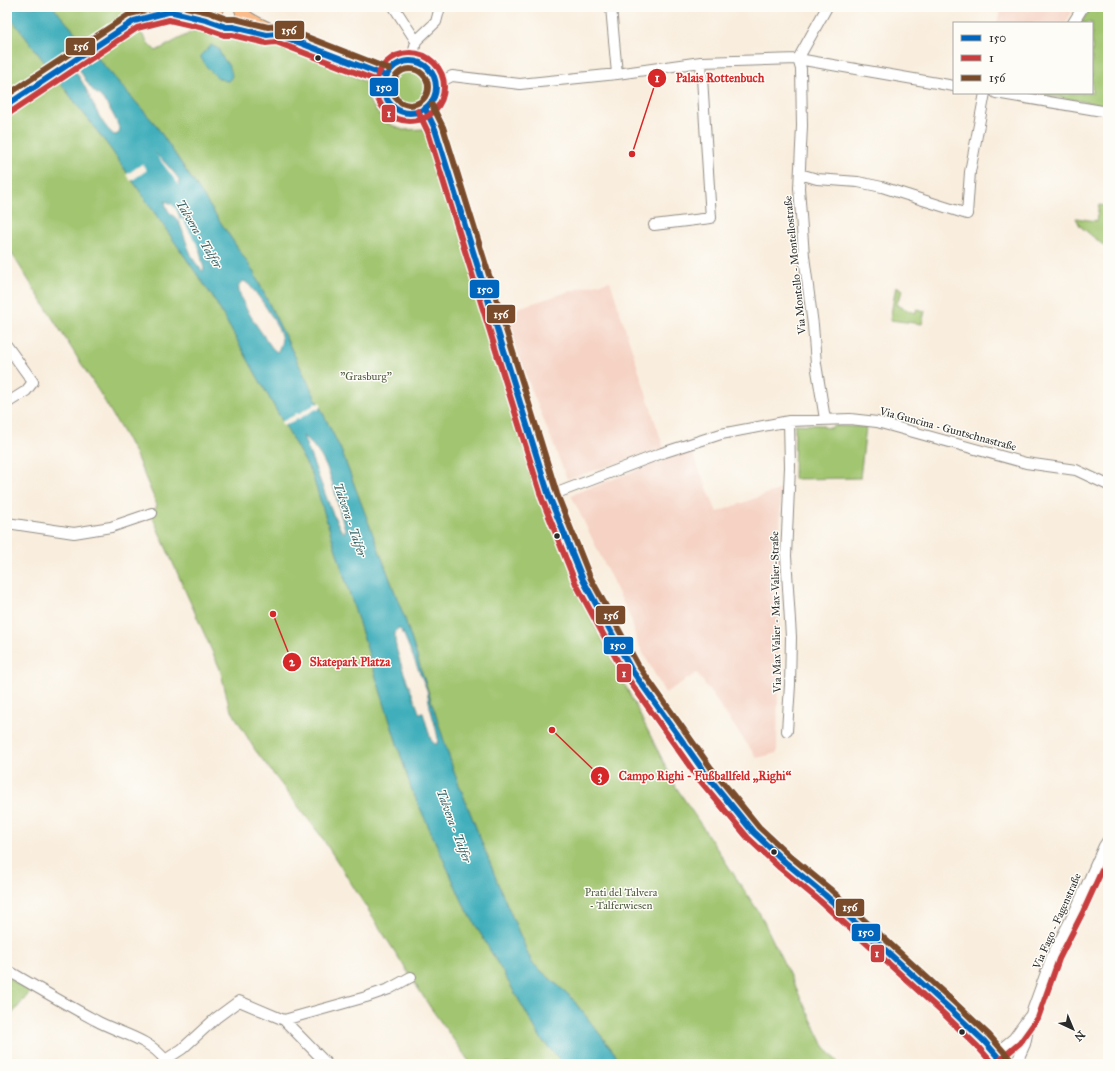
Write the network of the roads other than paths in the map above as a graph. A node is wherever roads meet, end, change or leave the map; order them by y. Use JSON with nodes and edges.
{"nodes":[{"id":1,"x":143,"y":7,"type":"edge"},
{"id":2,"x":183,"y":7,"type":"edge"},
{"id":3,"x":218,"y":7,"type":"edge"},
{"id":4,"x":394,"y":7,"type":"edge"},
{"id":5,"x":440,"y":7,"type":"edge"},
{"id":6,"x":611,"y":7,"type":"edge"},
{"id":7,"x":827,"y":7,"type":"edge"},
{"id":8,"x":1083,"y":7,"type":"edge"},
{"id":9,"x":242,"y":9,"type":"edge"},
{"id":10,"x":167,"y":10,"type":"edge"},
{"id":11,"x":133,"y":21,"type":"junction"},
{"id":12,"x":1074,"y":22,"type":"edge"},
{"id":13,"x":227,"y":26,"type":"junction"},
{"id":14,"x":277,"y":34,"type":"junction"},
{"id":15,"x":416,"y":40,"type":"junction"},
{"id":16,"x":798,"y":60,"type":"junction"},
{"id":17,"x":412,"y":61,"type":"junction"},
{"id":18,"x":701,"y":62,"type":"junction"},
{"id":19,"x":617,"y":74,"type":"junction"},
{"id":20,"x":386,"y":76,"type":"junction"},
{"id":21,"x":436,"y":84,"type":"junction"},
{"id":22,"x":953,"y":86,"type":"edge"},
{"id":23,"x":985,"y":94,"type":"edge"},
{"id":24,"x":1007,"y":94,"type":"edge"},
{"id":25,"x":1030,"y":96,"type":"edge"},
{"id":26,"x":7,"y":105,"type":"edge"},
{"id":27,"x":425,"y":108,"type":"junction"},
{"id":28,"x":1108,"y":112,"type":"edge"},
{"id":29,"x":800,"y":174,"type":"junction"},
{"id":30,"x":654,"y":225,"type":"dead end"},
{"id":31,"x":7,"y":346,"type":"edge"},
{"id":32,"x":7,"y":403,"type":"edge"},
{"id":33,"x":825,"y":419,"type":"junction"},
{"id":34,"x":789,"y":421,"type":"junction"},
{"id":35,"x":1108,"y":485,"type":"edge"},
{"id":36,"x":549,"y":496,"type":"junction"},
{"id":37,"x":152,"y":513,"type":"dead end"},
{"id":38,"x":7,"y":523,"type":"edge"},
{"id":39,"x":787,"y":731,"type":"dead end"},
{"id":40,"x":1108,"y":840,"type":"edge"},
{"id":41,"x":7,"y":970,"type":"edge"},
{"id":42,"x":411,"y":977,"type":"dead end"},
{"id":43,"x":1031,"y":1014,"type":"junction"},
{"id":44,"x":284,"y":1020,"type":"junction"},
{"id":45,"x":996,"y":1053,"type":"junction"},
{"id":46,"x":164,"y":1062,"type":"edge"},
{"id":47,"x":327,"y":1064,"type":"edge"},
{"id":48,"x":1004,"y":1064,"type":"edge"},
{"id":49,"x":1016,"y":1064,"type":"edge"}],
"edges":[{"from":1,"to":11,"type":"street"},
{"from":2,"to":10,"type":"street"},
{"from":3,"to":13,"type":"main road"},
{"from":4,"to":15,"type":"street"},
{"from":5,"to":15,"type":"street"},
{"from":6,"to":19,"type":"street"},
{"from":7,"to":16,"type":"street"},
{"from":8,"to":12,"type":"street"},
{"from":9,"to":13,"type":"main road"},
{"from":9,"to":14,"type":"main road"},
{"from":10,"to":11,"type":"street"},
{"from":10,"to":13,"type":"street"},
{"from":11,"to":26,"type":"street"},
{"from":13,"to":14,"type":"main road"},
{"from":14,"to":20,"type":"main road"},
{"from":15,"to":17,"type":"street"},
{"from":16,"to":18,"type":"street"},
{"from":16,"to":22,"type":"street"},
{"from":16,"to":29,"type":"street","name":"Via Montello - Montellostraße"},
{"from":17,"to":20,"type":"main road"},
{"from":17,"to":21,"type":"main road"},
{"from":18,"to":19,"type":"street"},
{"from":18,"to":30,"type":"street"},
{"from":19,"to":21,"type":"street"},
{"from":20,"to":27,"type":"main road"},
{"from":21,"to":27,"type":"main road"},
{"from":23,"to":29,"type":"street"},
{"from":24,"to":25,"type":"street"},
{"from":25,"to":28,"type":"street"},
{"from":27,"to":36,"type":"main road"},
{"from":29,"to":33,"type":"street","name":"Via Montello - Montellostraße"},
{"from":31,"to":32,"type":"street"},
{"from":33,"to":34,"type":"street","name":"Via Guncina - Guntschnastraße"},
{"from":33,"to":35,"type":"street","name":"Via Guncina - Guntschnastraße"},
{"from":34,"to":36,"type":"street","name":"Via Guncina - Guntschnastraße"},
{"from":34,"to":39,"type":"street","name":"Via Max Valier - Max-Valier-Straße"},
{"from":36,"to":45,"type":"main road"},
{"from":37,"to":38,"type":"street"},
{"from":40,"to":43,"type":"street","name":"Via Fago - Fagenstraße"},
{"from":41,"to":46,"type":"street"},
{"from":42,"to":44,"type":"street"},
{"from":43,"to":45,"type":"street","name":"Via Fago - Fagenstraße"},
{"from":43,"to":49,"type":"street","name":"Via Fago - Fagenstraße"},
{"from":44,"to":46,"type":"street"},
{"from":44,"to":47,"type":"street"},
{"from":45,"to":48,"type":"main road"}]}
